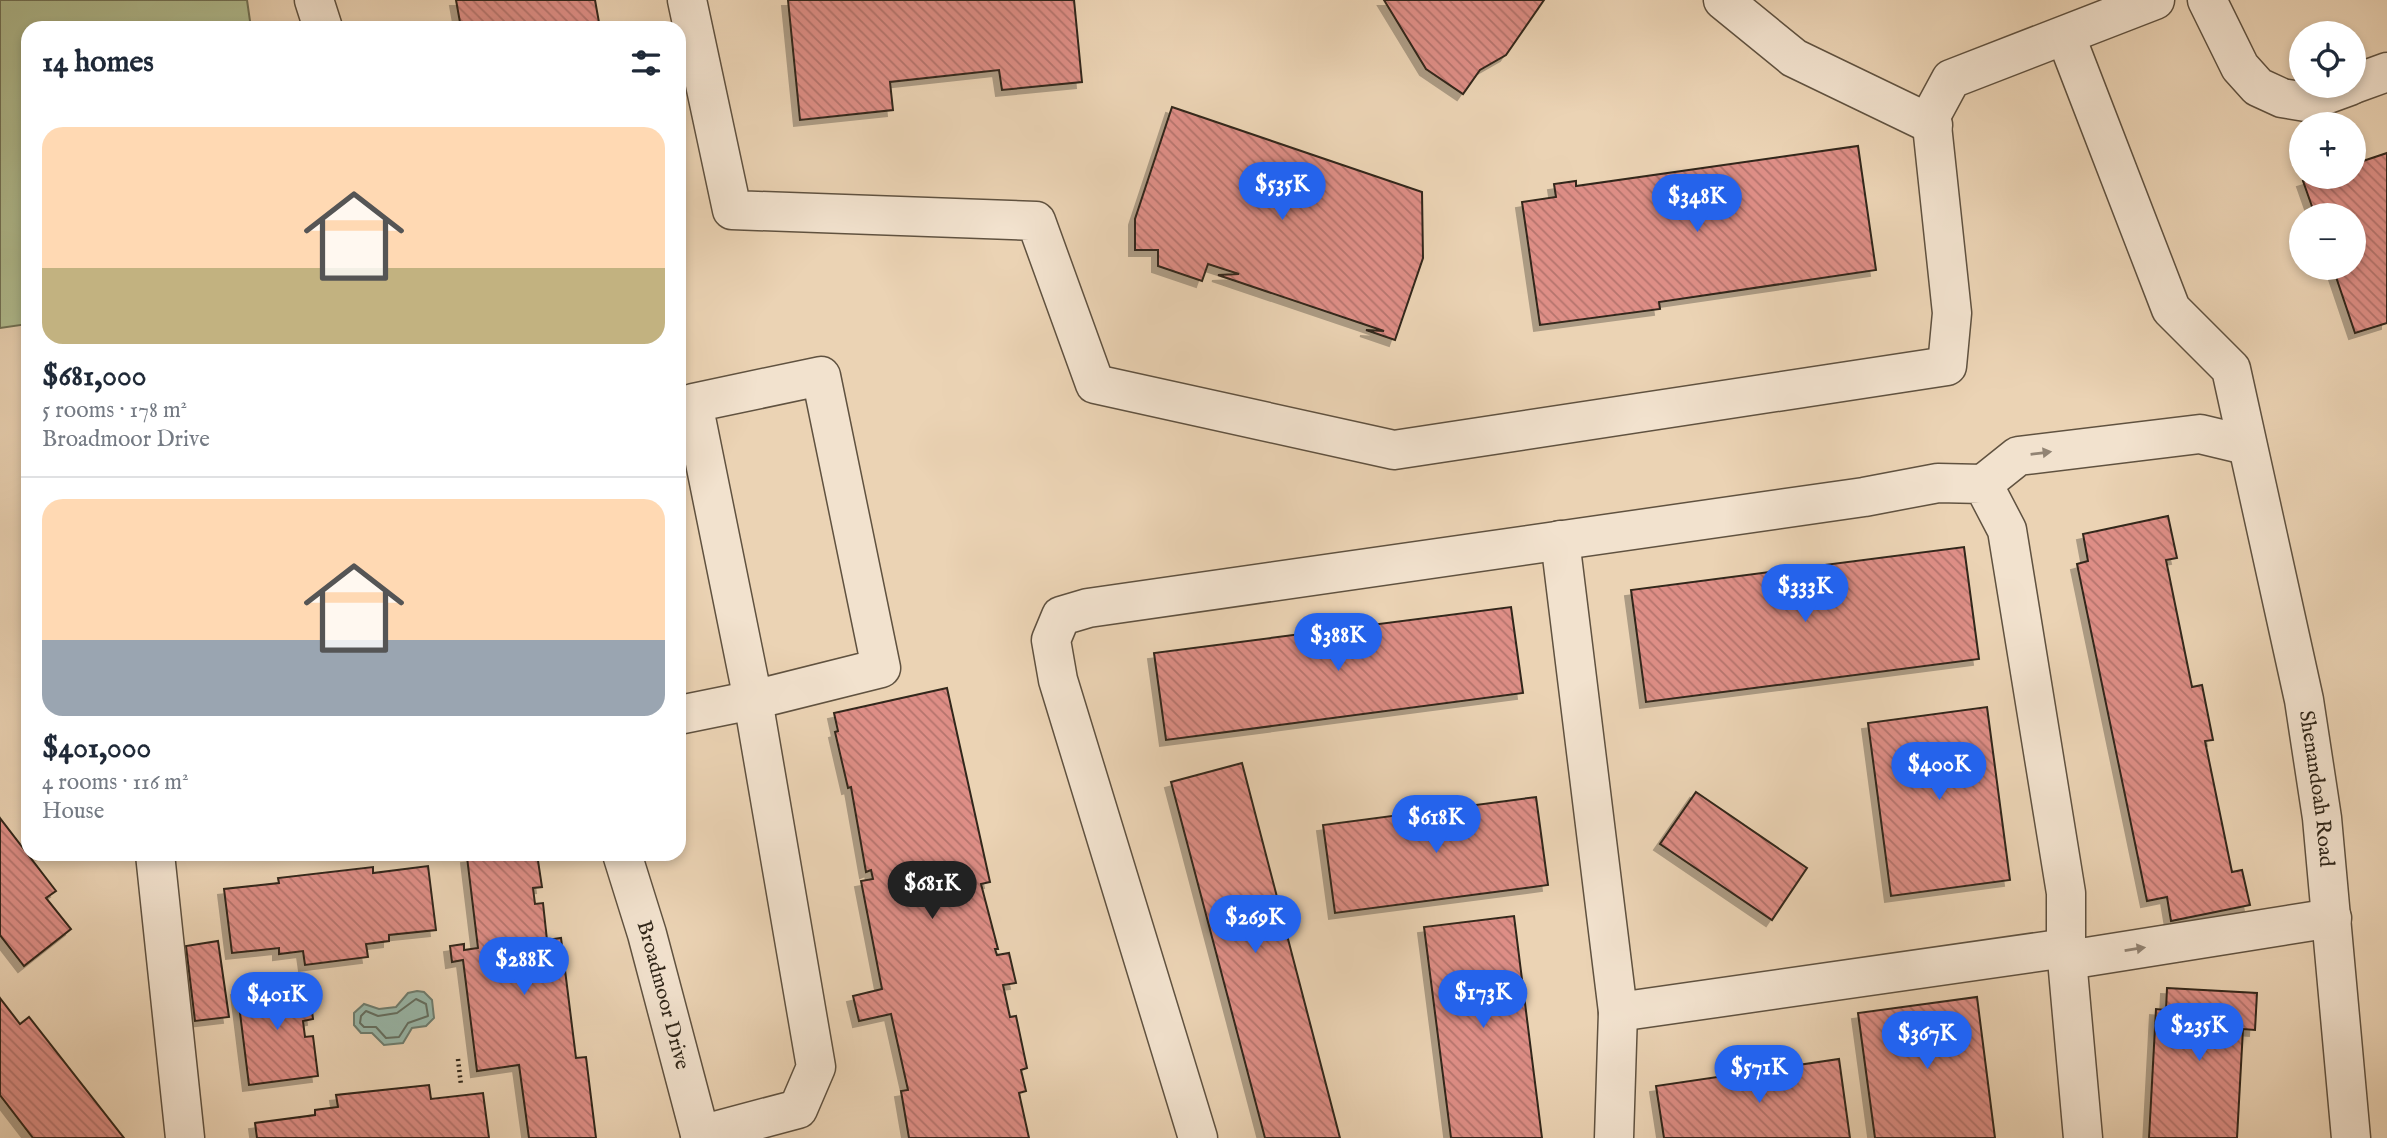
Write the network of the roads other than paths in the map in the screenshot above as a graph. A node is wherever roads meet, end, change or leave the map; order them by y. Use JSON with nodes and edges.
{"nodes":[{"id":1,"x":314,"y":0,"type":"edge"},
{"id":2,"x":687,"y":0,"type":"edge"},
{"id":3,"x":1723,"y":0,"type":"edge"},
{"id":4,"x":2155,"y":0,"type":"edge"},
{"id":5,"x":2207,"y":0,"type":"edge"},
{"id":6,"x":321,"y":21,"type":"edge"},
{"id":7,"x":2066,"y":37,"type":"junction"},
{"id":8,"x":2387,"y":72,"type":"edge"},
{"id":9,"x":2366,"y":80,"type":"edge"},
{"id":10,"x":2317,"y":98,"type":"edge"},
{"id":11,"x":1933,"y":125,"type":"junction"},
{"id":12,"x":2246,"y":445,"type":"junction"},
{"id":13,"x":1983,"y":484,"type":"junction"},
{"id":14,"x":1560,"y":540,"type":"junction"},
{"id":15,"x":753,"y":700,"type":"junction"},
{"id":16,"x":686,"y":714,"type":"edge"},
{"id":17,"x":156,"y":861,"type":"edge"},
{"id":18,"x":624,"y":861,"type":"edge"},
{"id":19,"x":2332,"y":918,"type":"junction"},
{"id":20,"x":2067,"y":954,"type":"junction"},
{"id":21,"x":1618,"y":1012,"type":"junction"},
{"id":22,"x":701,"y":1136,"type":"edge"},
{"id":23,"x":185,"y":1138,"type":"edge"},
{"id":24,"x":1198,"y":1138,"type":"edge"},
{"id":25,"x":1614,"y":1138,"type":"edge"},
{"id":26,"x":2083,"y":1138,"type":"edge"},
{"id":27,"x":2351,"y":1138,"type":"edge"}],
"edges":[{"from":1,"to":6,"type":"street"},
{"from":2,"to":11,"type":"street"},
{"from":3,"to":11,"type":"street"},
{"from":4,"to":7,"type":"street"},
{"from":5,"to":10,"type":"street"},
{"from":7,"to":11,"type":"street"},
{"from":7,"to":12,"type":"street","name":"Shenandoah Road"},
{"from":8,"to":9,"type":"street"},
{"from":13,"to":12,"type":"street","one_way":true},
{"from":12,"to":19,"type":"street","name":"Shenandoah Road"},
{"from":13,"to":14,"type":"street"},
{"from":13,"to":20,"type":"street"},
{"from":14,"to":21,"type":"street"},
{"from":14,"to":24,"type":"street"},
{"from":15,"to":15,"type":"street"},
{"from":15,"to":16,"type":"street"},
{"from":15,"to":22,"type":"street"},
{"from":17,"to":23,"type":"street"},
{"from":18,"to":22,"type":"street","name":"Broadmoor Drive"},
{"from":20,"to":19,"type":"street","one_way":true},
{"from":19,"to":27,"type":"street","name":"Shenandoah Road"},
{"from":20,"to":21,"type":"street"},
{"from":20,"to":26,"type":"street"},
{"from":21,"to":25,"type":"street"}]}
